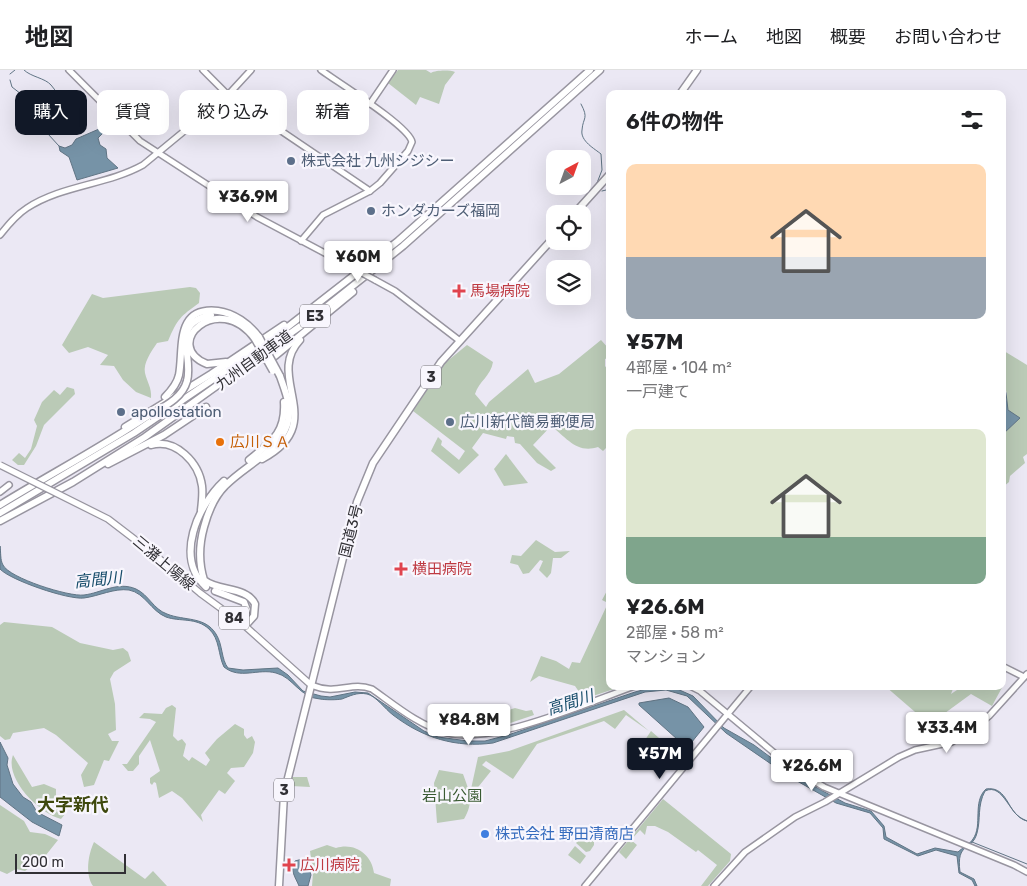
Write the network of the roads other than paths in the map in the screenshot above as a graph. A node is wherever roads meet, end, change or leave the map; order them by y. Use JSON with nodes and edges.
{"nodes":[{"id":1,"x":69,"y":70,"type":"edge"},
{"id":2,"x":202,"y":70,"type":"edge"},
{"id":3,"x":251,"y":70,"type":"edge"},
{"id":4,"x":320,"y":70,"type":"edge"},
{"id":5,"x":393,"y":70,"type":"edge"},
{"id":6,"x":590,"y":70,"type":"edge"},
{"id":7,"x":600,"y":70,"type":"edge"},
{"id":8,"x":697,"y":70,"type":"edge"},
{"id":9,"x":223,"y":90,"type":"edge"},
{"id":10,"x":233,"y":90,"type":"edge"},
{"id":11,"x":683,"y":90,"type":"edge"},
{"id":12,"x":370,"y":104,"type":"junction"},
{"id":13,"x":180,"y":135,"type":"edge"},
{"id":14,"x":287,"y":135,"type":"edge"},
{"id":15,"x":159,"y":153,"type":"junction"},
{"id":16,"x":606,"y":180,"type":"edge"},
{"id":17,"x":370,"y":191,"type":"junction"},
{"id":18,"x":583,"y":205,"type":"edge"},
{"id":19,"x":0,"y":235,"type":"edge"},
{"id":20,"x":301,"y":241,"type":"junction"},
{"id":21,"x":403,"y":246,"type":"junction"},
{"id":22,"x":546,"y":246,"type":"edge"},
{"id":23,"x":316,"y":305,"type":"junction"},
{"id":24,"x":233,"y":316,"type":"junction"},
{"id":25,"x":312,"y":327,"type":"junction"},
{"id":26,"x":257,"y":338,"type":"junction"},
{"id":27,"x":460,"y":341,"type":"junction"},
{"id":28,"x":275,"y":356,"type":"dead end"},
{"id":29,"x":234,"y":359,"type":"junction"},
{"id":30,"x":278,"y":377,"type":"junction"},
{"id":31,"x":155,"y":407,"type":"junction"},
{"id":32,"x":206,"y":407,"type":"dead end"},
{"id":33,"x":125,"y":427,"type":"dead end"},
{"id":34,"x":141,"y":448,"type":"junction"},
{"id":35,"x":252,"y":463,"type":"junction"},
{"id":36,"x":0,"y":465,"type":"edge"},
{"id":37,"x":73,"y":482,"type":"junction"},
{"id":38,"x":9,"y":485,"type":"dead end"},
{"id":39,"x":0,"y":492,"type":"edge"},
{"id":40,"x":0,"y":505,"type":"edge"},
{"id":41,"x":201,"y":511,"type":"junction"},
{"id":42,"x":0,"y":513,"type":"edge"},
{"id":43,"x":0,"y":521,"type":"edge"},
{"id":44,"x":242,"y":624,"type":"junction"},
{"id":45,"x":1006,"y":668,"type":"edge"},
{"id":46,"x":1026,"y":676,"type":"edge"},
{"id":47,"x":623,"y":690,"type":"edge"},
{"id":48,"x":698,"y":690,"type":"edge"},
{"id":49,"x":748,"y":690,"type":"edge"},
{"id":50,"x":310,"y":691,"type":"junction"},
{"id":51,"x":728,"y":714,"type":"junction"},
{"id":52,"x":837,"y":795,"type":"junction"},
{"id":53,"x":1027,"y":872,"type":"edge"},
{"id":54,"x":279,"y":886,"type":"edge"},
{"id":55,"x":585,"y":886,"type":"edge"},
{"id":56,"x":714,"y":886,"type":"edge"}],
"edges":[{"from":1,"to":15,"type":"street"},
{"from":2,"to":9,"type":"street"},
{"from":3,"to":10,"type":"street"},
{"from":4,"to":12,"type":"street"},
{"from":5,"to":12,"type":"street"},
{"from":6,"to":23,"type":"highway","name":"九州自動車道","number":"E3"},
{"from":7,"to":21,"type":"highway","name":"九州自動車道","number":"E3"},
{"from":8,"to":11,"type":"highway"},
{"from":12,"to":17,"type":"street"},
{"from":13,"to":15,"type":"street"},
{"from":14,"to":17,"type":"street"},
{"from":15,"to":19,"type":"street"},
{"from":15,"to":20,"type":"street"},
{"from":16,"to":18,"type":"highway"},
{"from":17,"to":20,"type":"street"},
{"from":20,"to":27,"type":"street","bridge":true},
{"from":21,"to":25,"type":"highway"},
{"from":21,"to":37,"type":"highway","name":"九州自動車道","number":"E3"},
{"from":22,"to":27,"type":"highway","name":"国道3号","number":"3"},
{"from":23,"to":29,"type":"highway"},
{"from":23,"to":42,"type":"highway","name":"九州自動車道","number":"E3"},
{"from":24,"to":26,"type":"highway"},
{"from":24,"to":31,"type":"highway"},
{"from":24,"to":40,"type":"highway","bridge":true},
{"from":25,"to":28,"type":"highway"},
{"from":25,"to":35,"type":"highway"},
{"from":26,"to":29,"type":"highway"},
{"from":26,"to":30,"type":"highway","bridge":true},
{"from":27,"to":50,"type":"highway","name":"国道3号","number":"3"},
{"from":29,"to":31,"type":"highway"},
{"from":30,"to":35,"type":"highway"},
{"from":30,"to":41,"type":"highway"},
{"from":31,"to":33,"type":"highway"},
{"from":32,"to":34,"type":"highway"},
{"from":34,"to":37,"type":"highway"},
{"from":34,"to":41,"type":"highway"},
{"from":35,"to":44,"type":"highway"},
{"from":36,"to":44,"type":"main road","name":"三潴上陽線","number":"84","bridge":true},
{"from":37,"to":43,"type":"highway","name":"九州自動車道","number":"E3"},
{"from":38,"to":39,"type":"street"},
{"from":41,"to":44,"type":"highway"},
{"from":44,"to":50,"type":"main road","name":"三潴上陽線","number":"84"},
{"from":45,"to":46,"type":"street"},
{"from":46,"to":52,"type":"street"},
{"from":47,"to":50,"type":"street"},
{"from":48,"to":51,"type":"street"},
{"from":49,"to":51,"type":"street"},
{"from":50,"to":54,"type":"highway","name":"国道3号","number":"3"},
{"from":51,"to":52,"type":"street"},
{"from":51,"to":55,"type":"street"},
{"from":52,"to":53,"type":"street"},
{"from":52,"to":56,"type":"street"}]}
